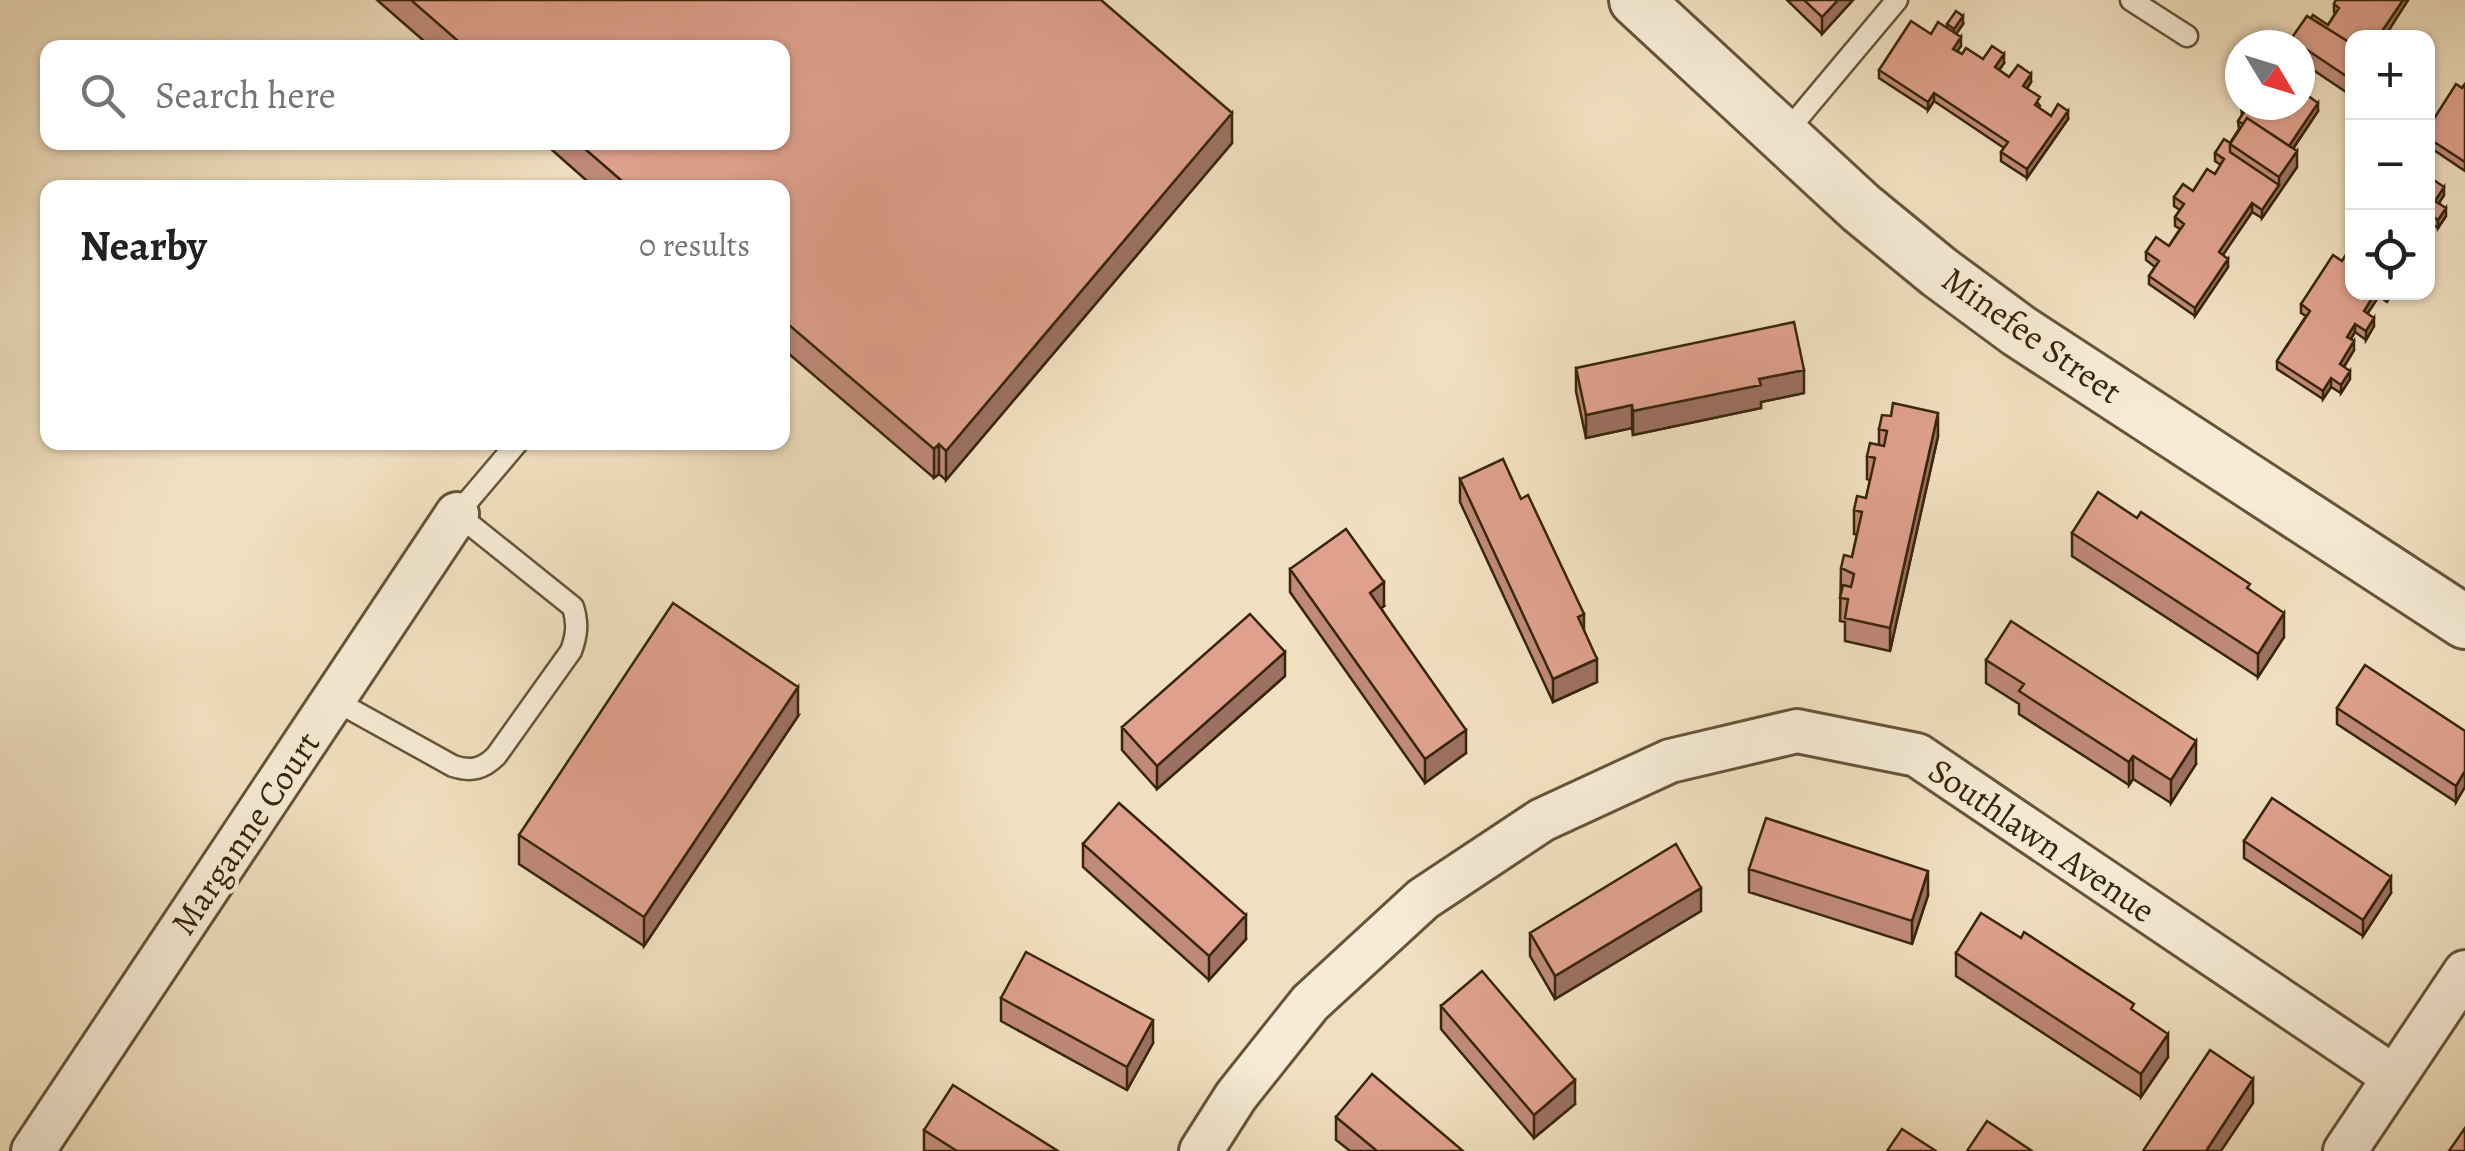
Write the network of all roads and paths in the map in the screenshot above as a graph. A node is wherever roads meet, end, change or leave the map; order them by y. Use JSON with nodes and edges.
{"nodes":[{"id":1,"x":1636,"y":0,"type":"edge"},
{"id":2,"x":1897,"y":0,"type":"edge"},
{"id":3,"x":2131,"y":0,"type":"edge"},
{"id":4,"x":2188,"y":36,"type":"dead end"},
{"id":5,"x":1784,"y":136,"type":"junction"},
{"id":6,"x":511,"y":450,"type":"edge"},
{"id":7,"x":457,"y":514,"type":"junction"},
{"id":8,"x":2465,"y":622,"type":"edge"},
{"id":9,"x":334,"y":700,"type":"junction"},
{"id":10,"x":2465,"y":972,"type":"edge"},
{"id":11,"x":2394,"y":1077,"type":"junction"},
{"id":12,"x":33,"y":1151,"type":"edge"},
{"id":13,"x":1202,"y":1151,"type":"edge"},
{"id":14,"x":2344,"y":1151,"type":"edge"}],
"edges":[{"from":1,"to":5,"type":"street","name":"Minefee Street"},
{"from":2,"to":5,"type":"lane"},
{"from":3,"to":4,"type":"lane"},
{"from":5,"to":8,"type":"street","name":"Minefee Street"},
{"from":6,"to":7,"type":"lane"},
{"from":7,"to":9,"type":"street","name":"Marganne Court"},
{"from":7,"to":9,"type":"lane"},
{"from":9,"to":12,"type":"street","name":"Marganne Court"},
{"from":10,"to":11,"type":"street"},
{"from":11,"to":13,"type":"street","name":"Southlawn Avenue"},
{"from":11,"to":14,"type":"street"}]}
